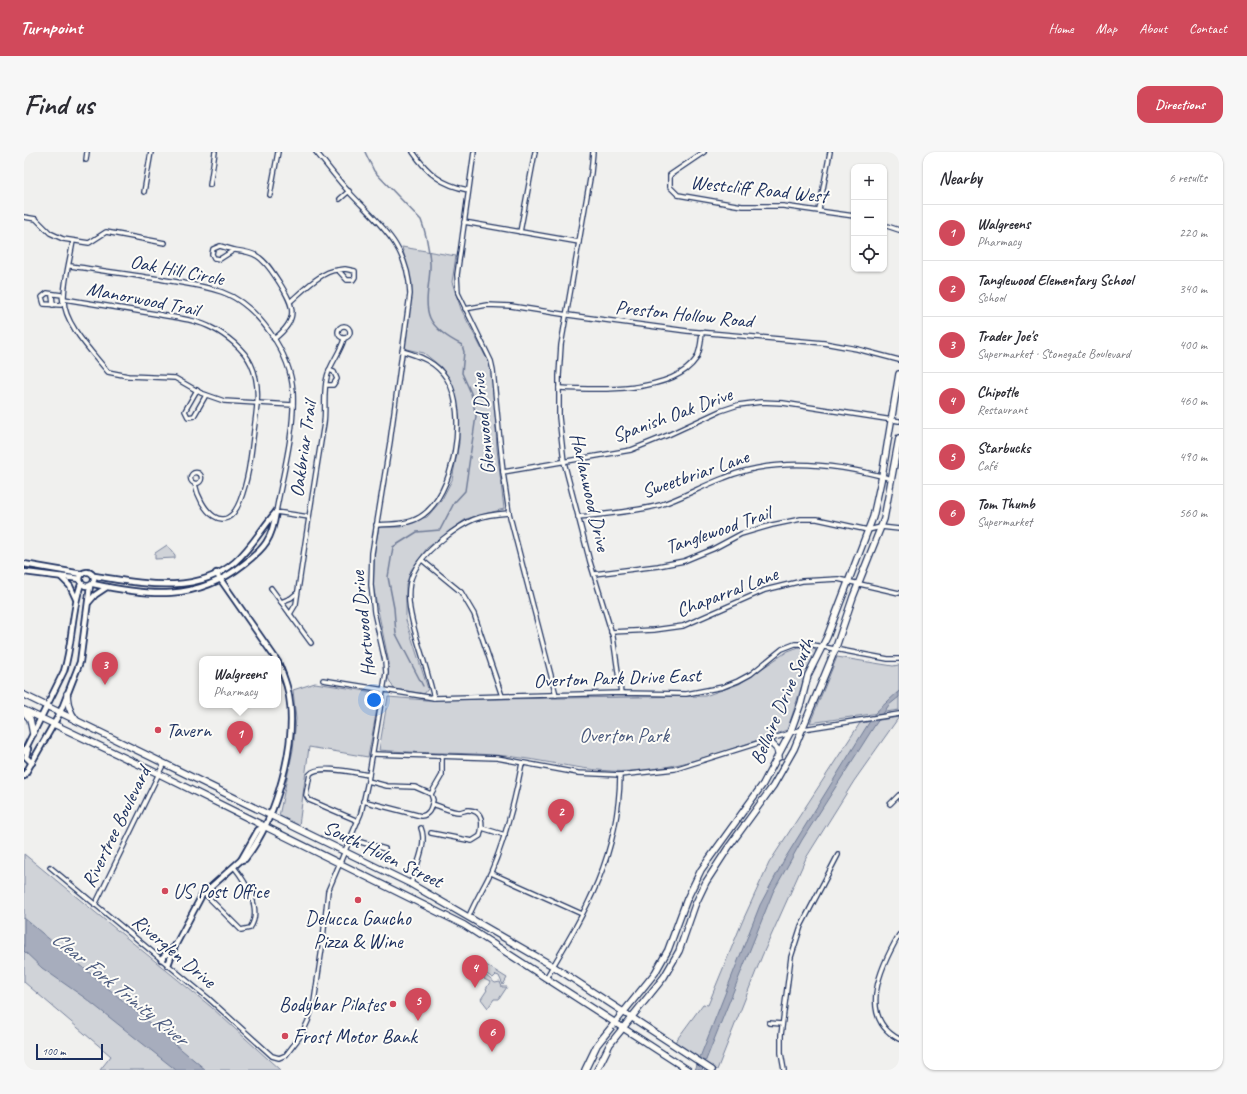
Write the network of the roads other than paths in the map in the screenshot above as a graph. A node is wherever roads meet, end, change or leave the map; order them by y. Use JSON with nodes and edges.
{"nodes":[{"id":1,"x":87,"y":152,"type":"edge"},
{"id":2,"x":151,"y":152,"type":"edge"},
{"id":3,"x":215,"y":152,"type":"edge"},
{"id":4,"x":278,"y":152,"type":"edge"},
{"id":5,"x":316,"y":152,"type":"edge"},
{"id":6,"x":413,"y":152,"type":"edge"},
{"id":7,"x":474,"y":152,"type":"edge"},
{"id":8,"x":535,"y":152,"type":"edge"},
{"id":9,"x":593,"y":152,"type":"edge"},
{"id":10,"x":704,"y":152,"type":"edge"},
{"id":11,"x":830,"y":152,"type":"edge"},
{"id":12,"x":86,"y":160,"type":"dead end"},
{"id":13,"x":210,"y":185,"type":"dead end"},
{"id":14,"x":468,"y":190,"type":"junction"},
{"id":15,"x":144,"y":192,"type":"dead end"},
{"id":16,"x":349,"y":192,"type":"junction"},
{"id":17,"x":270,"y":195,"type":"dead end"},
{"id":18,"x":340,"y":199,"type":"dead end"},
{"id":19,"x":819,"y":210,"type":"junction"},
{"id":20,"x":851,"y":215,"type":"edge"},
{"id":21,"x":24,"y":217,"type":"edge"},
{"id":22,"x":464,"y":222,"type":"junction"},
{"id":23,"x":887,"y":226,"type":"edge"},
{"id":24,"x":899,"y":230,"type":"edge"},
{"id":25,"x":520,"y":232,"type":"junction"},
{"id":26,"x":73,"y":241,"type":"junction"},
{"id":27,"x":579,"y":242,"type":"junction"},
{"id":28,"x":165,"y":243,"type":"dead end"},
{"id":29,"x":234,"y":250,"type":"junction"},
{"id":30,"x":70,"y":266,"type":"junction"},
{"id":31,"x":338,"y":270,"type":"junction"},
{"id":32,"x":52,"y":294,"type":"junction"},
{"id":33,"x":64,"y":300,"type":"junction"},
{"id":34,"x":291,"y":301,"type":"junction"},
{"id":35,"x":53,"y":305,"type":"junction"},
{"id":36,"x":465,"y":309,"type":"junction"},
{"id":37,"x":568,"y":315,"type":"junction"},
{"id":38,"x":702,"y":332,"type":"junction"},
{"id":39,"x":274,"y":339,"type":"junction"},
{"id":40,"x":344,"y":339,"type":"dead end"},
{"id":41,"x":402,"y":351,"type":"junction"},
{"id":42,"x":899,"y":360,"type":"edge"},
{"id":43,"x":329,"y":370,"type":"junction"},
{"id":44,"x":899,"y":374,"type":"edge"},
{"id":45,"x":326,"y":385,"type":"junction"},
{"id":46,"x":559,"y":388,"type":"junction"},
{"id":47,"x":197,"y":390,"type":"junction"},
{"id":48,"x":206,"y":395,"type":"junction"},
{"id":49,"x":257,"y":403,"type":"junction"},
{"id":50,"x":293,"y":405,"type":"junction"},
{"id":51,"x":891,"y":420,"type":"junction"},
{"id":52,"x":899,"y":421,"type":"edge"},
{"id":53,"x":899,"y":438,"type":"edge"},
{"id":54,"x":564,"y":462,"type":"junction"},
{"id":55,"x":897,"y":464,"type":"edge"},
{"id":56,"x":502,"y":472,"type":"junction"},
{"id":57,"x":882,"y":476,"type":"junction"},
{"id":58,"x":892,"y":479,"type":"junction"},
{"id":59,"x":195,"y":484,"type":"dead end"},
{"id":60,"x":276,"y":512,"type":"junction"},
{"id":61,"x":509,"y":513,"type":"junction"},
{"id":62,"x":309,"y":517,"type":"junction"},
{"id":63,"x":578,"y":517,"type":"junction"},
{"id":64,"x":376,"y":525,"type":"junction"},
{"id":65,"x":882,"y":527,"type":"junction"},
{"id":66,"x":899,"y":529,"type":"edge"},
{"id":67,"x":868,"y":530,"type":"junction"},
{"id":68,"x":422,"y":560,"type":"junction"},
{"id":69,"x":24,"y":564,"type":"edge"},
{"id":70,"x":24,"y":572,"type":"edge"},
{"id":71,"x":216,"y":573,"type":"junction"},
{"id":72,"x":82,"y":574,"type":"junction"},
{"id":73,"x":594,"y":574,"type":"junction"},
{"id":74,"x":94,"y":576,"type":"junction"},
{"id":75,"x":61,"y":577,"type":"junction"},
{"id":76,"x":221,"y":580,"type":"junction"},
{"id":77,"x":848,"y":580,"type":"junction"},
{"id":78,"x":80,"y":581,"type":"junction"},
{"id":79,"x":858,"y":583,"type":"junction"},
{"id":80,"x":92,"y":585,"type":"junction"},
{"id":81,"x":107,"y":587,"type":"junction"},
{"id":82,"x":271,"y":588,"type":"dead end"},
{"id":83,"x":297,"y":593,"type":"junction"},
{"id":84,"x":899,"y":593,"type":"edge"},
{"id":85,"x":76,"y":600,"type":"junction"},
{"id":86,"x":89,"y":602,"type":"junction"},
{"id":87,"x":281,"y":602,"type":"junction"},
{"id":88,"x":290,"y":614,"type":"junction"},
{"id":89,"x":612,"y":632,"type":"junction"},
{"id":90,"x":312,"y":643,"type":"dead end"},
{"id":91,"x":823,"y":648,"type":"junction"},
{"id":92,"x":835,"y":650,"type":"junction"},
{"id":93,"x":274,"y":656,"type":"edge"},
{"id":94,"x":899,"y":658,"type":"edge"},
{"id":95,"x":281,"y":671,"type":"edge"},
{"id":96,"x":323,"y":680,"type":"dead end"},
{"id":97,"x":384,"y":690,"type":"junction"},
{"id":98,"x":621,"y":693,"type":"junction"},
{"id":99,"x":67,"y":694,"type":"junction"},
{"id":100,"x":24,"y":695,"type":"edge"},
{"id":101,"x":556,"y":695,"type":"junction"},
{"id":102,"x":502,"y":696,"type":"junction"},
{"id":103,"x":434,"y":698,"type":"junction"},
{"id":104,"x":47,"y":707,"type":"junction"},
{"id":105,"x":24,"y":711,"type":"edge"},
{"id":106,"x":60,"y":713,"type":"junction"},
{"id":107,"x":897,"y":714,"type":"edge"},
{"id":108,"x":42,"y":718,"type":"junction"},
{"id":109,"x":78,"y":721,"type":"junction"},
{"id":110,"x":54,"y":724,"type":"junction"},
{"id":111,"x":803,"y":729,"type":"junction"},
{"id":112,"x":790,"y":733,"type":"junction"},
{"id":113,"x":32,"y":737,"type":"junction"},
{"id":114,"x":768,"y":740,"type":"junction"},
{"id":115,"x":24,"y":752,"type":"edge"},
{"id":116,"x":373,"y":754,"type":"junction"},
{"id":117,"x":442,"y":756,"type":"junction"},
{"id":118,"x":779,"y":757,"type":"junction"},
{"id":119,"x":32,"y":763,"type":"junction"},
{"id":120,"x":164,"y":763,"type":"junction"},
{"id":121,"x":522,"y":763,"type":"junction"},
{"id":122,"x":160,"y":774,"type":"junction"},
{"id":123,"x":369,"y":775,"type":"junction"},
{"id":124,"x":24,"y":776,"type":"edge"},
{"id":125,"x":620,"y":776,"type":"junction"},
{"id":126,"x":368,"y":781,"type":"junction"},
{"id":127,"x":431,"y":794,"type":"junction"},
{"id":128,"x":899,"y":795,"type":"edge"},
{"id":129,"x":363,"y":801,"type":"junction"},
{"id":130,"x":750,"y":802,"type":"junction"},
{"id":131,"x":432,"y":804,"type":"junction"},
{"id":132,"x":890,"y":804,"type":"dead end"},
{"id":133,"x":757,"y":809,"type":"junction"},
{"id":134,"x":269,"y":816,"type":"junction"},
{"id":135,"x":358,"y":821,"type":"junction"},
{"id":136,"x":264,"y":827,"type":"junction"},
{"id":137,"x":421,"y":828,"type":"dead end"},
{"id":138,"x":482,"y":828,"type":"junction"},
{"id":139,"x":431,"y":832,"type":"dead end"},
{"id":140,"x":505,"y":835,"type":"junction"},
{"id":141,"x":350,"y":839,"type":"junction"},
{"id":142,"x":385,"y":849,"type":"dead end"},
{"id":143,"x":344,"y":852,"type":"junction"},
{"id":144,"x":838,"y":855,"type":"dead end"},
{"id":145,"x":339,"y":863,"type":"junction"},
{"id":146,"x":50,"y":867,"type":"dead end"},
{"id":147,"x":234,"y":868,"type":"junction"},
{"id":148,"x":490,"y":873,"type":"junction"},
{"id":149,"x":411,"y":884,"type":"junction"},
{"id":150,"x":691,"y":889,"type":"junction"},
{"id":151,"x":204,"y":893,"type":"junction"},
{"id":152,"x":700,"y":893,"type":"junction"},
{"id":153,"x":95,"y":904,"type":"junction"},
{"id":154,"x":582,"y":914,"type":"junction"},
{"id":155,"x":469,"y":916,"type":"junction"},
{"id":156,"x":448,"y":917,"type":"junction"},
{"id":157,"x":482,"y":924,"type":"junction"},
{"id":158,"x":464,"y":925,"type":"junction"},
{"id":159,"x":899,"y":936,"type":"edge"},
{"id":160,"x":175,"y":946,"type":"junction"},
{"id":161,"x":665,"y":956,"type":"junction"},
{"id":162,"x":161,"y":959,"type":"junction"},
{"id":163,"x":674,"y":960,"type":"junction"},
{"id":164,"x":168,"y":965,"type":"junction"},
{"id":165,"x":553,"y":966,"type":"junction"},
{"id":166,"x":546,"y":978,"type":"junction"},
{"id":167,"x":623,"y":1012,"type":"junction"},
{"id":168,"x":632,"y":1018,"type":"junction"},
{"id":169,"x":615,"y":1022,"type":"junction"},
{"id":170,"x":769,"y":1023,"type":"dead end"},
{"id":171,"x":782,"y":1024,"type":"junction"},
{"id":172,"x":624,"y":1028,"type":"junction"},
{"id":173,"x":899,"y":1039,"type":"edge"},
{"id":174,"x":279,"y":1058,"type":"joint"},
{"id":175,"x":687,"y":1069,"type":"edge"},
{"id":176,"x":585,"y":1070,"type":"edge"},
{"id":177,"x":597,"y":1070,"type":"edge"},
{"id":178,"x":712,"y":1070,"type":"edge"},
{"id":179,"x":784,"y":1070,"type":"edge"}],
"edges":[{"from":1,"to":12,"type":"street"},
{"from":2,"to":15,"type":"street"},
{"from":3,"to":13,"type":"street"},
{"from":4,"to":17,"type":"street"},
{"from":5,"to":16,"type":"street","name":"Hartwood Drive"},
{"from":6,"to":14,"type":"street"},
{"from":7,"to":14,"type":"street","name":"Glenwood Drive"},
{"from":8,"to":25,"type":"street"},
{"from":9,"to":27,"type":"street","name":"Harlanwood Drive"},
{"from":10,"to":19,"type":"street","name":"Westcliff Road West"},
{"from":11,"to":19,"type":"street"},
{"from":14,"to":22,"type":"street","name":"Glenwood Drive"},
{"from":16,"to":18,"type":"street"},
{"from":16,"to":41,"type":"street","name":"Hartwood Drive"},
{"from":19,"to":20,"type":"street","name":"Westcliff Road West"},
{"from":21,"to":26,"type":"street"},
{"from":22,"to":25,"type":"street"},
{"from":22,"to":36,"type":"street","name":"Glenwood Drive"},
{"from":23,"to":24,"type":"street"},
{"from":25,"to":27,"type":"street"},
{"from":26,"to":28,"type":"street"},
{"from":26,"to":30,"type":"street"},
{"from":27,"to":37,"type":"street","name":"Harlanwood Drive"},
{"from":29,"to":29,"type":"street"},
{"from":29,"to":34,"type":"street"},
{"from":30,"to":33,"type":"street"},
{"from":30,"to":39,"type":"street","name":"Oak Hill Circle"},
{"from":31,"to":31,"type":"street"},
{"from":31,"to":34,"type":"street"},
{"from":32,"to":33,"type":"street","name":"Manorwood Trail"},
{"from":32,"to":35,"type":"street"},
{"from":32,"to":35,"type":"street"},
{"from":33,"to":35,"type":"street","name":"Manorwood Trail"},
{"from":33,"to":47,"type":"street"},
{"from":33,"to":49,"type":"street","name":"Manorwood Trail"},
{"from":34,"to":39,"type":"street"},
{"from":36,"to":37,"type":"street","name":"Preston Hollow Road"},
{"from":36,"to":56,"type":"street","name":"Glenwood Drive"},
{"from":37,"to":38,"type":"street","name":"Preston Hollow Road"},
{"from":37,"to":46,"type":"street","name":"Harlanwood Drive"},
{"from":38,"to":42,"type":"street","name":"Preston Hollow Road"},
{"from":38,"to":46,"type":"street"},
{"from":39,"to":50,"type":"street","name":"Oak Hill Circle"},
{"from":40,"to":43,"type":"street","name":"Oakbriar Trail"},
{"from":41,"to":64,"type":"street","name":"Hartwood Drive"},
{"from":41,"to":64,"type":"street"},
{"from":43,"to":45,"type":"street","name":"Oakbriar Trail"},
{"from":43,"to":45,"type":"street","name":"Oakbriar Trail"},
{"from":44,"to":51,"type":"main road","name":"Bellaire Drive South"},
{"from":45,"to":62,"type":"street","name":"Oakbriar Trail"},
{"from":46,"to":54,"type":"street","name":"Harlanwood Drive"},
{"from":47,"to":48,"type":"street"},
{"from":47,"to":48,"type":"street"},
{"from":48,"to":49,"type":"street"},
{"from":49,"to":50,"type":"street"},
{"from":49,"to":59,"type":"street","name":"Manorwood Trail"},
{"from":50,"to":60,"type":"street","name":"Oak Hill Circle"},
{"from":51,"to":52,"type":"street","name":"Spanish Oak Drive"},
{"from":51,"to":54,"type":"street","name":"Spanish Oak Drive"},
{"from":51,"to":57,"type":"main road","name":"Bellaire Drive South"},
{"from":53,"to":55,"type":"main road","name":"Bellaire Drive South"},
{"from":54,"to":56,"type":"street","name":"Spanish Oak Drive"},
{"from":54,"to":63,"type":"street","name":"Harlanwood Drive"},
{"from":55,"to":58,"type":"main road","name":"Bellaire Drive South"},
{"from":56,"to":61,"type":"street","name":"Glenwood Drive"},
{"from":57,"to":58,"type":"street","name":"Sweetbriar Lane"},
{"from":57,"to":63,"type":"street","name":"Sweetbriar Lane"},
{"from":57,"to":67,"type":"main road","name":"Bellaire Drive South"},
{"from":58,"to":65,"type":"main road","name":"Bellaire Drive South"},
{"from":60,"to":62,"type":"street","name":"Oakbriar Trail"},
{"from":60,"to":71,"type":"street","name":"Oak Hill Circle"},
{"from":60,"to":76,"type":"street","name":"Oak Hill Circle"},
{"from":61,"to":68,"type":"street"},
{"from":61,"to":101,"type":"street","name":"Glenwood Drive"},
{"from":62,"to":83,"type":"street","name":"Oakbriar Trail"},
{"from":63,"to":73,"type":"street","name":"Harlanwood Drive"},
{"from":64,"to":97,"type":"street","name":"Hartwood Drive"},
{"from":65,"to":66,"type":"street","name":"Tanglewood Trail"},
{"from":65,"to":67,"type":"street","name":"Tanglewood Trail"},
{"from":65,"to":79,"type":"main road","name":"Bellaire Drive South"},
{"from":67,"to":73,"type":"street","name":"Tanglewood Trail"},
{"from":67,"to":77,"type":"main road","name":"Bellaire Drive South"},
{"from":68,"to":102,"type":"street"},
{"from":68,"to":103,"type":"street"},
{"from":69,"to":72,"type":"street"},
{"from":70,"to":75,"type":"street"},
{"from":71,"to":74,"type":"street","name":"Oak Hill Circle"},
{"from":71,"to":76,"type":"street"},
{"from":72,"to":74,"type":"street"},
{"from":72,"to":78,"type":"street"},
{"from":73,"to":89,"type":"street","name":"Harlanwood Drive"},
{"from":74,"to":80,"type":"street"},
{"from":75,"to":78,"type":"street"},
{"from":75,"to":85,"type":"street"},
{"from":76,"to":81,"type":"street","name":"Oak Hill Circle"},
{"from":76,"to":93,"type":"street"},
{"from":77,"to":79,"type":"street","name":"Chaparral Lane"},
{"from":77,"to":89,"type":"street","name":"Chaparral Lane"},
{"from":77,"to":91,"type":"main road","name":"Bellaire Drive South"},
{"from":78,"to":80,"type":"street"},
{"from":78,"to":85,"type":"street"},
{"from":79,"to":84,"type":"street","name":"Chaparral Lane"},
{"from":79,"to":92,"type":"main road","name":"Bellaire Drive South"},
{"from":80,"to":81,"type":"street","name":"Oak Hill Circle"},
{"from":80,"to":86,"type":"street"},
{"from":81,"to":86,"type":"street"},
{"from":82,"to":87,"type":"street"},
{"from":83,"to":87,"type":"street"},
{"from":83,"to":88,"type":"street","name":"Oakbriar Trail"},
{"from":85,"to":104,"type":"street"},
{"from":86,"to":99,"type":"street"},
{"from":87,"to":88,"type":"street"},
{"from":88,"to":90,"type":"street"},
{"from":89,"to":98,"type":"street","name":"Harlanwood Drive"},
{"from":91,"to":92,"type":"street","name":"Overton Park Drive East"},
{"from":91,"to":98,"type":"street","name":"Overton Park Drive East"},
{"from":91,"to":112,"type":"main road","name":"Bellaire Drive South"},
{"from":92,"to":94,"type":"street","name":"Overton Park Drive East"},
{"from":92,"to":111,"type":"main road","name":"Bellaire Drive South"},
{"from":95,"to":134,"type":"street"},
{"from":96,"to":97,"type":"street","name":"Overton Park Drive East"},
{"from":97,"to":103,"type":"street","name":"Overton Park Drive East"},
{"from":97,"to":116,"type":"street","name":"Hartwood Drive"},
{"from":98,"to":101,"type":"street","name":"Overton Park Drive East"},
{"from":99,"to":106,"type":"street"},
{"from":99,"to":109,"type":"main road"},
{"from":100,"to":104,"type":"main road","name":"South Hulen Street"},
{"from":101,"to":102,"type":"street","name":"Overton Park Drive East"},
{"from":102,"to":103,"type":"street","name":"Overton Park Drive East"},
{"from":104,"to":106,"type":"main road","name":"South Hulen Street"},
{"from":104,"to":108,"type":"street"},
{"from":105,"to":108,"type":"main road","name":"South Hulen Street"},
{"from":105,"to":113,"type":"main road"},
{"from":106,"to":109,"type":"main road","name":"South Hulen Street"},
{"from":106,"to":110,"type":"street"},
{"from":107,"to":111,"type":"street"},
{"from":108,"to":110,"type":"main road","name":"South Hulen Street"},
{"from":108,"to":113,"type":"street"},
{"from":109,"to":120,"type":"main road","name":"South Hulen Street"},
{"from":110,"to":119,"type":"street"},
{"from":110,"to":122,"type":"main road","name":"South Hulen Street"},
{"from":111,"to":112,"type":"street"},
{"from":111,"to":133,"type":"main road","name":"Bellaire Drive South"},
{"from":112,"to":114,"type":"street"},
{"from":112,"to":118,"type":"main road","name":"Bellaire Drive South"},
{"from":113,"to":115,"type":"street"},
{"from":113,"to":119,"type":"street"},
{"from":114,"to":118,"type":"main road"},
{"from":114,"to":125,"type":"street"},
{"from":116,"to":117,"type":"street"},
{"from":116,"to":123,"type":"street","name":"Hartwood Drive"},
{"from":117,"to":121,"type":"street"},
{"from":117,"to":127,"type":"street"},
{"from":118,"to":130,"type":"main road","name":"Bellaire Drive South"},
{"from":119,"to":124,"type":"street"},
{"from":120,"to":122,"type":"street","name":"Rivertree Boulevard"},
{"from":120,"to":134,"type":"main road","name":"South Hulen Street"},
{"from":121,"to":125,"type":"street"},
{"from":121,"to":140,"type":"street"},
{"from":122,"to":136,"type":"main road","name":"South Hulen Street"},
{"from":122,"to":153,"type":"street","name":"Rivertree Boulevard"},
{"from":123,"to":126,"type":"street","name":"Hartwood Drive"},
{"from":123,"to":135,"type":"street"},
{"from":125,"to":154,"type":"street"},
{"from":126,"to":127,"type":"street"},
{"from":126,"to":129,"type":"street","name":"Hartwood Drive"},
{"from":127,"to":131,"type":"street"},
{"from":128,"to":132,"type":"street"},
{"from":129,"to":131,"type":"street"},
{"from":129,"to":135,"type":"street","name":"Hartwood Drive"},
{"from":130,"to":133,"type":"main road"},
{"from":130,"to":150,"type":"main road","name":"Bellaire Drive South"},
{"from":131,"to":138,"type":"street"},
{"from":133,"to":152,"type":"main road","name":"Bellaire Drive South"},
{"from":134,"to":136,"type":"street"},
{"from":134,"to":143,"type":"main road","name":"South Hulen Street"},
{"from":135,"to":141,"type":"street","name":"Hartwood Drive"},
{"from":136,"to":145,"type":"main road","name":"South Hulen Street"},
{"from":136,"to":147,"type":"street"},
{"from":137,"to":149,"type":"street"},
{"from":138,"to":139,"type":"street"},
{"from":138,"to":140,"type":"street"},
{"from":140,"to":148,"type":"street"},
{"from":141,"to":142,"type":"street"},
{"from":141,"to":143,"type":"street","name":"Hartwood Drive"},
{"from":143,"to":145,"type":"street","name":"Hartwood Drive"},
{"from":143,"to":149,"type":"main road","name":"South Hulen Street"},
{"from":144,"to":171,"type":"street"},
{"from":145,"to":156,"type":"main road","name":"South Hulen Street"},
{"from":145,"to":174,"type":"street","name":"Hartwood Drive"},
{"from":146,"to":153,"type":"street","name":"Riverglen Drive"},
{"from":147,"to":151,"type":"street"},
{"from":147,"to":151,"type":"street"},
{"from":148,"to":154,"type":"street"},
{"from":148,"to":155,"type":"street"},
{"from":149,"to":155,"type":"main road","name":"South Hulen Street"},
{"from":150,"to":152,"type":"main road"},
{"from":150,"to":161,"type":"main road","name":"Bellaire Drive South"},
{"from":151,"to":160,"type":"street"},
{"from":152,"to":163,"type":"main road","name":"Bellaire Drive South"},
{"from":153,"to":162,"type":"street","name":"Riverglen Drive"},
{"from":154,"to":165,"type":"street"},
{"from":155,"to":156,"type":"main road"},
{"from":155,"to":157,"type":"main road","name":"South Hulen Street"},
{"from":156,"to":158,"type":"main road","name":"South Hulen Street"},
{"from":157,"to":158,"type":"main road"},
{"from":157,"to":165,"type":"main road","name":"South Hulen Street"},
{"from":158,"to":166,"type":"main road","name":"South Hulen Street"},
{"from":159,"to":173,"type":"street"},
{"from":160,"to":162,"type":"street"},
{"from":160,"to":164,"type":"street"},
{"from":161,"to":163,"type":"main road"},
{"from":161,"to":167,"type":"main road","name":"Bellaire Drive South"},
{"from":162,"to":164,"type":"street","name":"Riverglen Drive"},
{"from":163,"to":168,"type":"main road","name":"Bellaire Drive South"},
{"from":164,"to":174,"type":"street","name":"Riverglen Drive"},
{"from":165,"to":166,"type":"street"},
{"from":165,"to":167,"type":"main road","name":"South Hulen Street"},
{"from":166,"to":169,"type":"main road","name":"South Hulen Street"},
{"from":167,"to":168,"type":"main road","name":"South Hulen Street"},
{"from":167,"to":169,"type":"main road","name":"Bellaire Drive South"},
{"from":168,"to":172,"type":"main road","name":"Bellaire Drive South"},
{"from":168,"to":178,"type":"main road","name":"South Hulen Street"},
{"from":169,"to":172,"type":"main road","name":"South Hulen Street"},
{"from":169,"to":176,"type":"main road","name":"Bellaire Drive South"},
{"from":170,"to":171,"type":"street"},
{"from":171,"to":179,"type":"street"},
{"from":172,"to":175,"type":"main road","name":"South Hulen Street"},
{"from":172,"to":177,"type":"main road","name":"Bellaire Drive South"}]}
